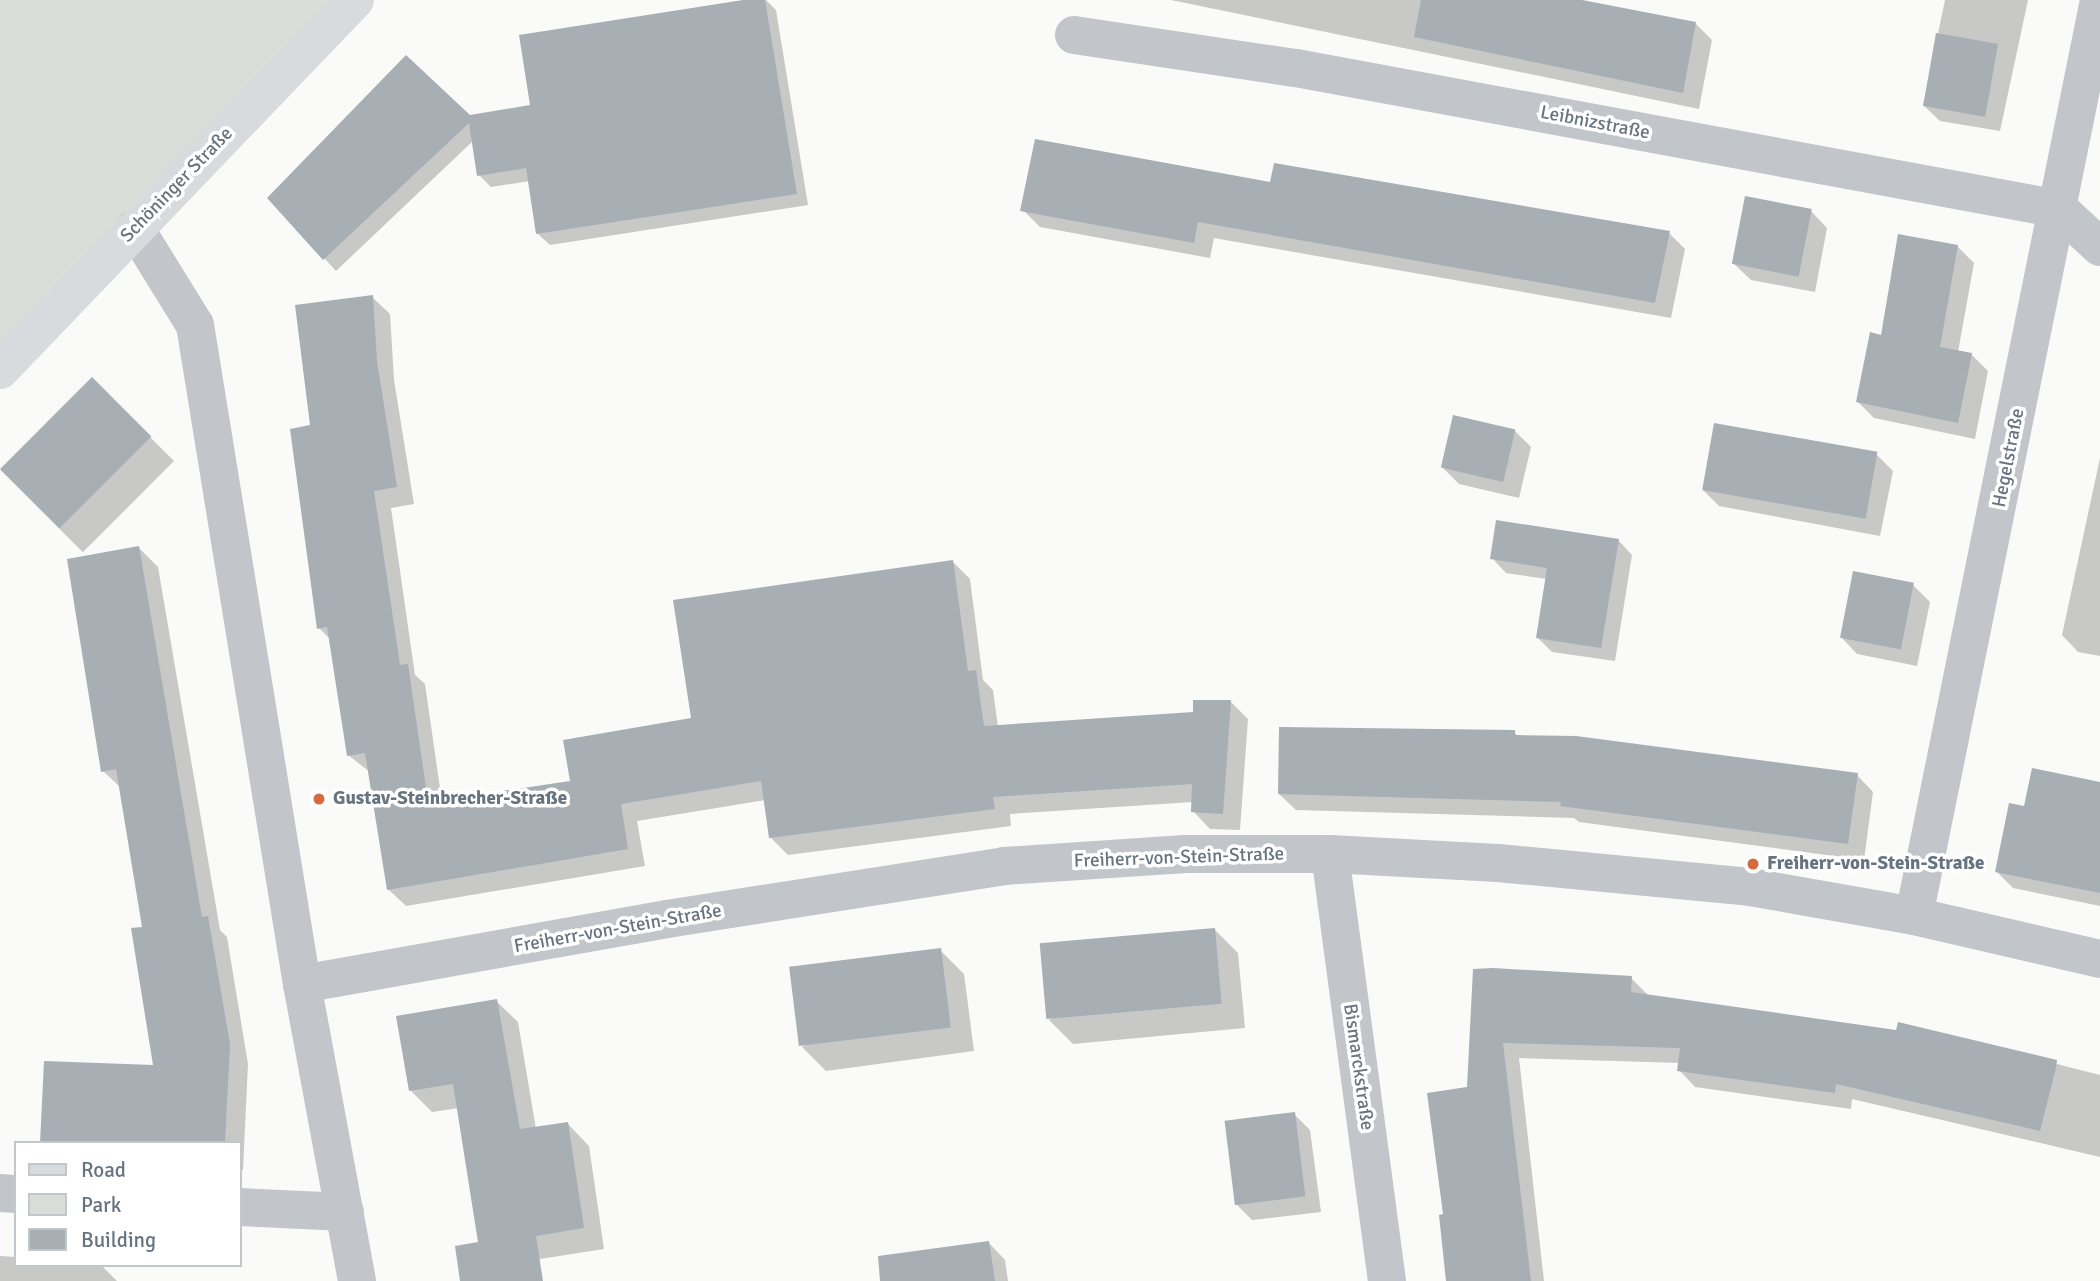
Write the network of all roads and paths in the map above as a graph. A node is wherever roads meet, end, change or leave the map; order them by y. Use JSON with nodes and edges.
{"nodes":[{"id":1,"x":355,"y":0,"type":"edge"},
{"id":2,"x":2099,"y":0,"type":"edge"},
{"id":3,"x":1074,"y":35,"type":"dead end"},
{"id":4,"x":2059,"y":209,"type":"junction"},
{"id":5,"x":135,"y":228,"type":"junction"},
{"id":6,"x":2100,"y":247,"type":"edge"},
{"id":7,"x":0,"y":370,"type":"edge"},
{"id":8,"x":1330,"y":854,"type":"junction"},
{"id":9,"x":1914,"y":916,"type":"junction"},
{"id":10,"x":2100,"y":959,"type":"edge"},
{"id":11,"x":302,"y":985,"type":"junction"},
{"id":12,"x":242,"y":1206,"type":"edge"},
{"id":13,"x":345,"y":1212,"type":"junction"},
{"id":14,"x":357,"y":1281,"type":"edge"},
{"id":15,"x":1387,"y":1281,"type":"edge"}],
"edges":[{"from":1,"to":5,"type":"main road","name":"Schöninger Straße"},
{"from":2,"to":4,"type":"street","name":"Hegelstraße"},
{"from":3,"to":4,"type":"street","name":"Leibnizstraße"},
{"from":4,"to":6,"type":"street"},
{"from":4,"to":9,"type":"street","name":"Hegelstraße"},
{"from":5,"to":7,"type":"main road","name":"Schöninger Straße"},
{"from":5,"to":11,"type":"street"},
{"from":8,"to":9,"type":"street","name":"Freiherr-von-Stein-Straße"},
{"from":8,"to":11,"type":"street","name":"Freiherr-von-Stein-Straße"},
{"from":8,"to":15,"type":"street","name":"Bismarckstraße"},
{"from":9,"to":10,"type":"street","name":"Freiherr-von-Stein-Straße"},
{"from":11,"to":13,"type":"street"},
{"from":12,"to":13,"type":"street"},
{"from":13,"to":14,"type":"street"}]}
